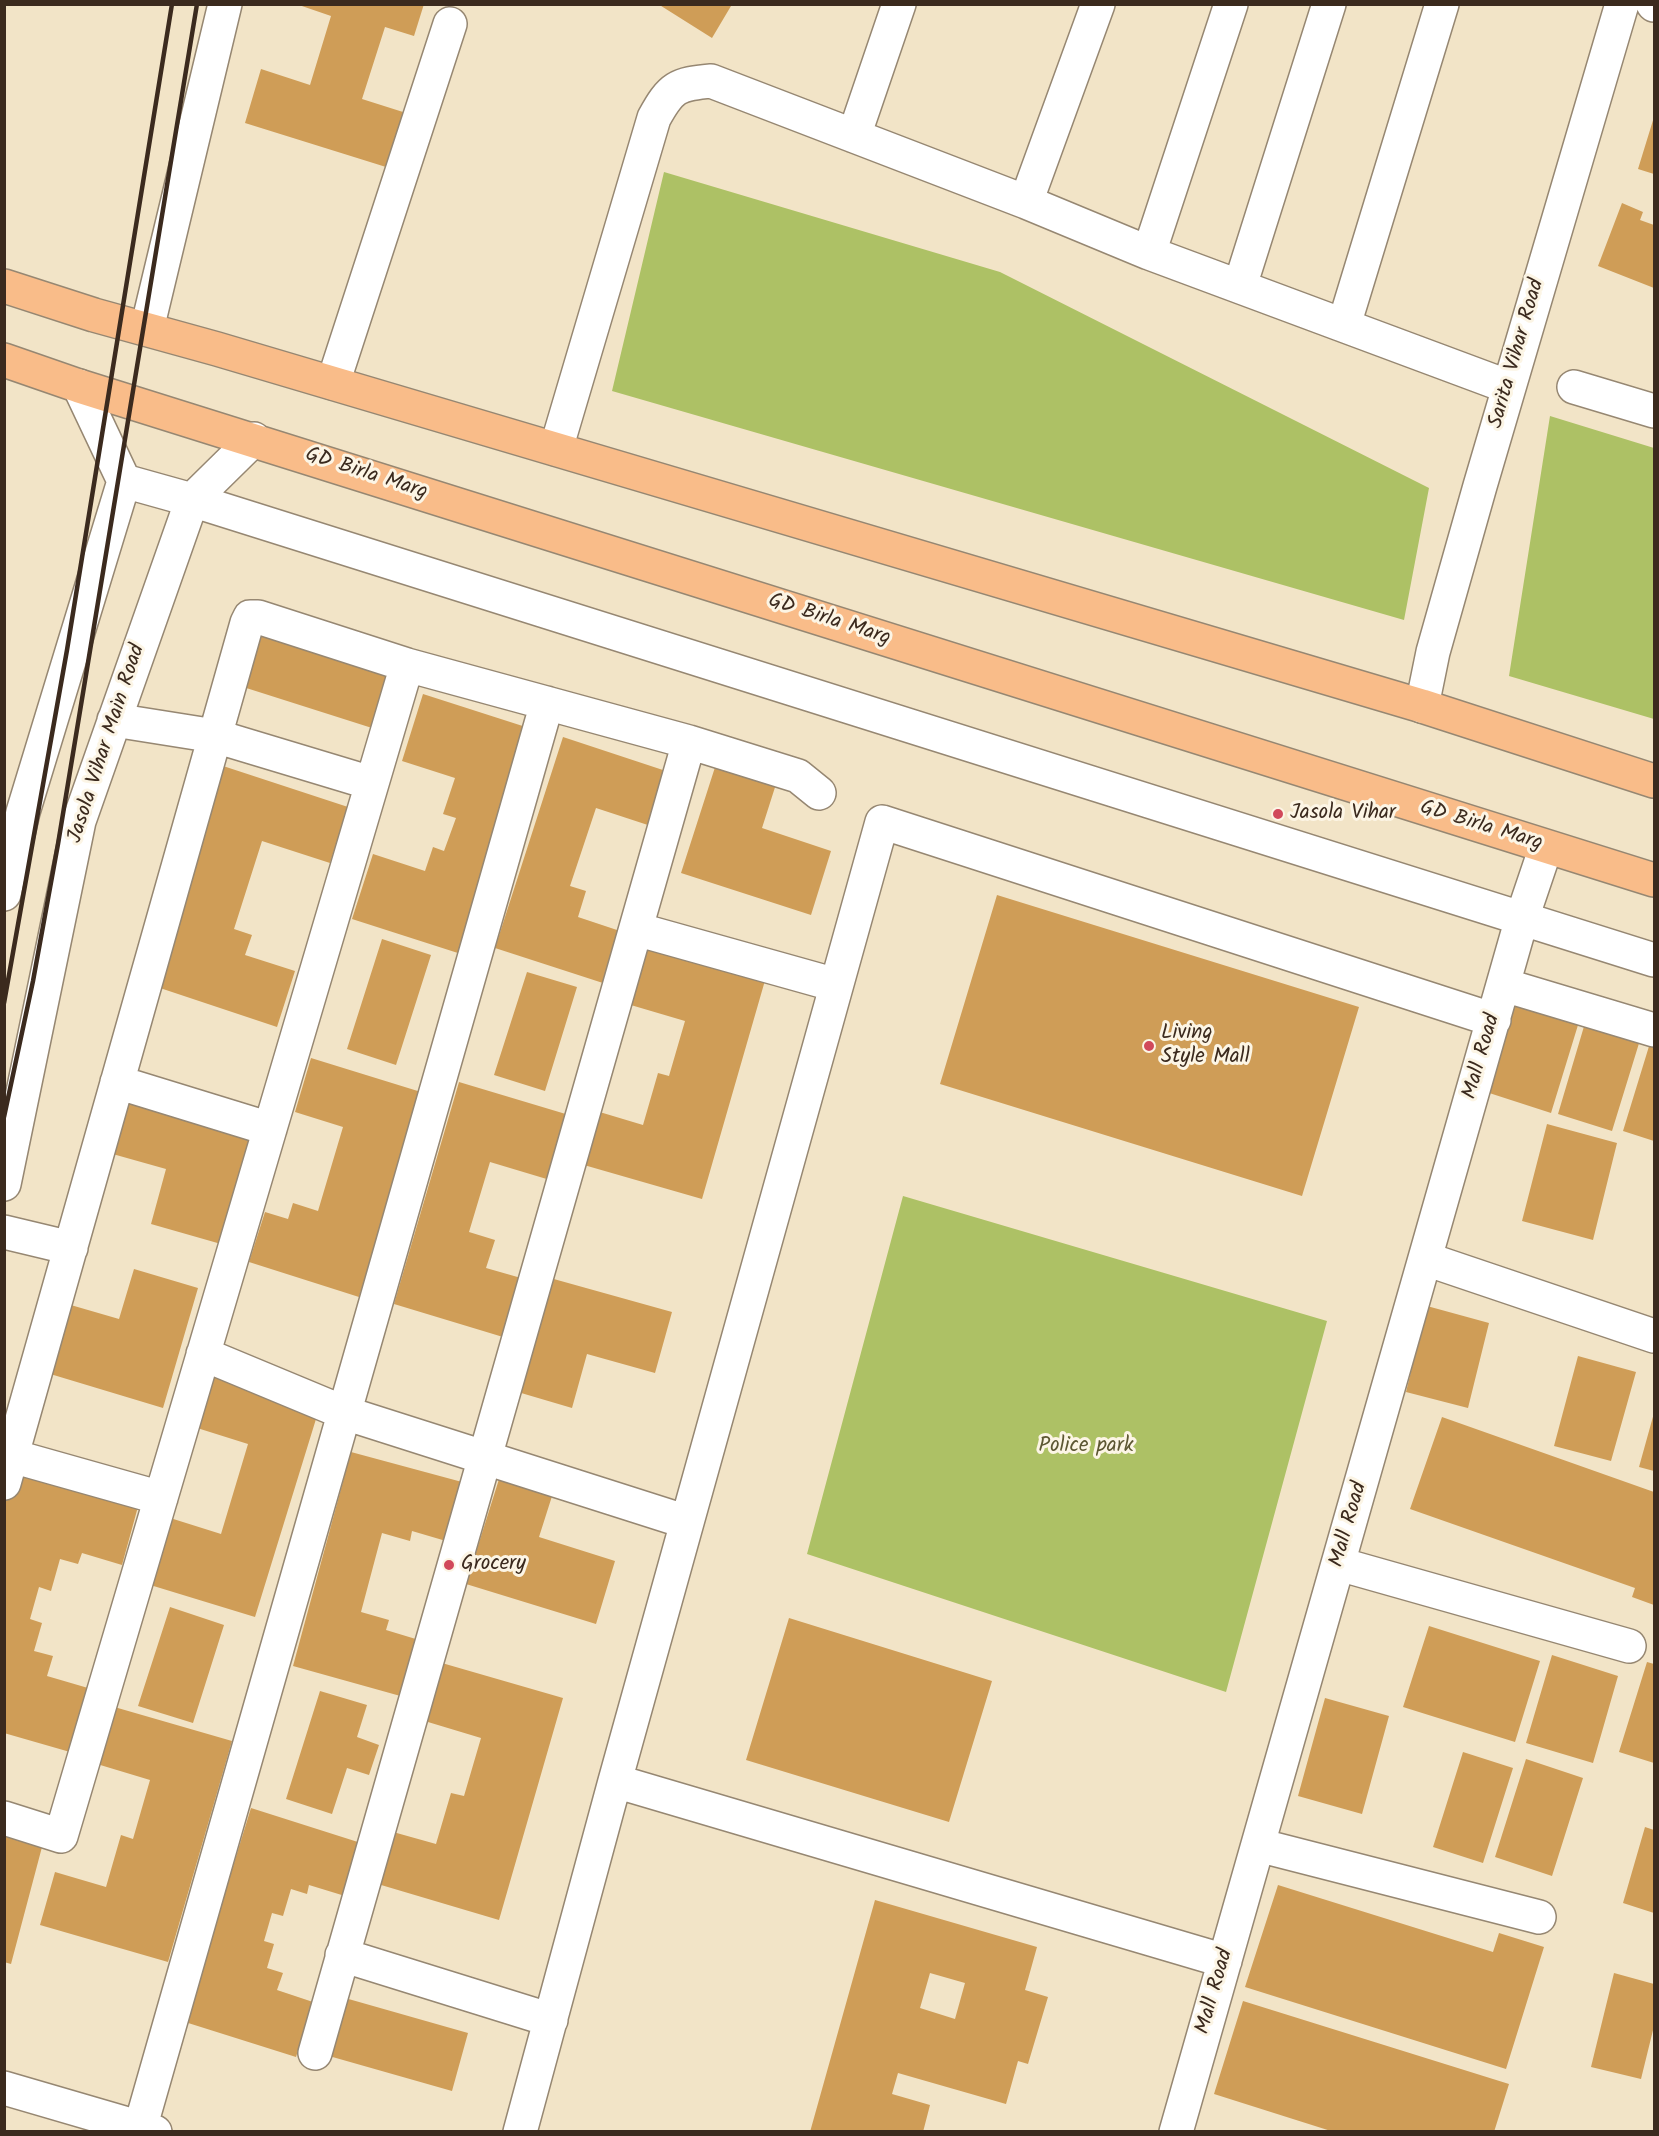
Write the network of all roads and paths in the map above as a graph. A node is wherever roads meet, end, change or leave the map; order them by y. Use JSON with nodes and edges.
{"nodes":[{"id":1,"x":225,"y":4,"type":"edge"},
{"id":2,"x":899,"y":4,"type":"edge"},
{"id":3,"x":1098,"y":4,"type":"edge"},
{"id":4,"x":1231,"y":4,"type":"edge"},
{"id":5,"x":1329,"y":4,"type":"edge"},
{"id":6,"x":1442,"y":4,"type":"edge"},
{"id":7,"x":1622,"y":4,"type":"edge"},
{"id":8,"x":450,"y":24,"type":"dead end"},
{"id":9,"x":854,"y":136,"type":"junction"},
{"id":10,"x":1026,"y":202,"type":"junction"},
{"id":11,"x":1149,"y":253,"type":"junction"},
{"id":12,"x":4,"y":286,"type":"edge"},
{"id":13,"x":1240,"y":286,"type":"junction"},
{"id":14,"x":1344,"y":325,"type":"junction"},
{"id":15,"x":147,"y":329,"type":"junction"},
{"id":16,"x":4,"y":360,"type":"edge"},
{"id":17,"x":333,"y":383,"type":"junction"},
{"id":18,"x":79,"y":386,"type":"junction"},
{"id":19,"x":1509,"y":387,"type":"junction"},
{"id":20,"x":1574,"y":387,"type":"dead end"},
{"id":21,"x":1654,"y":411,"type":"edge"},
{"id":22,"x":254,"y":440,"type":"junction"},
{"id":23,"x":556,"y":449,"type":"junction"},
{"id":24,"x":124,"y":481,"type":"junction"},
{"id":25,"x":192,"y":500,"type":"junction"},
{"id":26,"x":406,"y":665,"type":"junction"},
{"id":27,"x":547,"y":703,"type":"junction"},
{"id":28,"x":1422,"y":706,"type":"junction"},
{"id":29,"x":114,"y":720,"type":"junction"},
{"id":30,"x":215,"y":736,"type":"junction"},
{"id":31,"x":689,"y":742,"type":"junction"},
{"id":32,"x":1654,"y":781,"type":"edge"},
{"id":33,"x":371,"y":783,"type":"junction"},
{"id":34,"x":819,"y":793,"type":"dead end"},
{"id":35,"x":1546,"y":847,"type":"junction"},
{"id":36,"x":1654,"y":880,"type":"edge"},
{"id":37,"x":4,"y":894,"type":"edge"},
{"id":38,"x":1522,"y":918,"type":"junction"},
{"id":39,"x":636,"y":929,"type":"junction"},
{"id":40,"x":1654,"y":960,"type":"edge"},
{"id":41,"x":836,"y":985,"type":"junction"},
{"id":42,"x":1504,"y":985,"type":"junction"},
{"id":43,"x":1494,"y":1020,"type":"junction"},
{"id":44,"x":1654,"y":1030,"type":"edge"},
{"id":45,"x":117,"y":1082,"type":"junction"},
{"id":46,"x":270,"y":1129,"type":"junction"},
{"id":47,"x":4,"y":1184,"type":"edge"},
{"id":48,"x":4,"y":1232,"type":"edge"},
{"id":49,"x":71,"y":1248,"type":"junction"},
{"id":50,"x":1426,"y":1259,"type":"junction"},
{"id":51,"x":1654,"y":1336,"type":"edge"},
{"id":52,"x":203,"y":1354,"type":"junction"},
{"id":53,"x":345,"y":1413,"type":"junction"},
{"id":54,"x":484,"y":1457,"type":"junction"},
{"id":55,"x":8,"y":1469,"type":"edge"},
{"id":56,"x":161,"y":1498,"type":"junction"},
{"id":57,"x":687,"y":1522,"type":"junction"},
{"id":58,"x":1339,"y":1564,"type":"junction"},
{"id":59,"x":1629,"y":1646,"type":"dead end"},
{"id":60,"x":615,"y":1781,"type":"junction"},
{"id":61,"x":4,"y":1818,"type":"edge"},
{"id":62,"x":1258,"y":1845,"type":"junction"},
{"id":63,"x":1539,"y":1917,"type":"dead end"},
{"id":64,"x":342,"y":1955,"type":"junction"},
{"id":65,"x":1225,"y":1961,"type":"junction"},
{"id":66,"x":551,"y":2020,"type":"junction"},
{"id":67,"x":315,"y":2053,"type":"dead end"},
{"id":68,"x":4,"y":2088,"type":"edge"},
{"id":69,"x":145,"y":2130,"type":"edge"},
{"id":70,"x":520,"y":2132,"type":"edge"},
{"id":71,"x":1176,"y":2132,"type":"edge"}],
"edges":[{"from":1,"to":15,"type":"street"},
{"from":2,"to":9,"type":"street"},
{"from":3,"to":10,"type":"street"},
{"from":4,"to":11,"type":"street"},
{"from":5,"to":13,"type":"street"},
{"from":6,"to":14,"type":"street"},
{"from":7,"to":19,"type":"street","name":"Sarita Vihar Road"},
{"from":8,"to":17,"type":"street"},
{"from":9,"to":10,"type":"street"},
{"from":9,"to":23,"type":"street"},
{"from":10,"to":11,"type":"street"},
{"from":11,"to":13,"type":"street"},
{"from":12,"to":15,"type":"main road"},
{"from":13,"to":14,"type":"street"},
{"from":14,"to":19,"type":"street"},
{"from":15,"to":17,"type":"main road"},
{"from":16,"to":18,"type":"main road","name":"GD Birla Marg"},
{"from":17,"to":23,"type":"main road"},
{"from":18,"to":22,"type":"main road","name":"GD Birla Marg"},
{"from":18,"to":24,"type":"street"},
{"from":19,"to":28,"type":"street","name":"Sarita Vihar Road"},
{"from":20,"to":21,"type":"street"},
{"from":22,"to":25,"type":"street","name":"Jasola Vihar Main Road"},
{"from":22,"to":35,"type":"main road","name":"GD Birla Marg"},
{"from":23,"to":28,"type":"main road"},
{"from":24,"to":25,"type":"street"},
{"from":24,"to":37,"type":"street"},
{"from":25,"to":29,"type":"street","name":"Jasola Vihar Main Road"},
{"from":25,"to":38,"type":"street"},
{"from":26,"to":27,"type":"street"},
{"from":26,"to":30,"type":"street"},
{"from":26,"to":33,"type":"street"},
{"from":27,"to":31,"type":"street"},
{"from":27,"to":53,"type":"street"},
{"from":28,"to":32,"type":"main road"},
{"from":29,"to":30,"type":"street"},
{"from":29,"to":47,"type":"street","name":"Jasola Vihar Main Road"},
{"from":30,"to":33,"type":"street"},
{"from":30,"to":45,"type":"street"},
{"from":31,"to":34,"type":"street"},
{"from":31,"to":39,"type":"street"},
{"from":33,"to":46,"type":"street"},
{"from":35,"to":36,"type":"main road","name":"GD Birla Marg"},
{"from":35,"to":38,"type":"street","name":"Mall Road"},
{"from":38,"to":40,"type":"street"},
{"from":38,"to":42,"type":"street","name":"Mall Road"},
{"from":39,"to":41,"type":"street"},
{"from":39,"to":54,"type":"street"},
{"from":41,"to":43,"type":"street"},
{"from":41,"to":57,"type":"street"},
{"from":42,"to":43,"type":"street","name":"Mall Road"},
{"from":42,"to":44,"type":"street"},
{"from":43,"to":50,"type":"street","name":"Mall Road"},
{"from":45,"to":46,"type":"street"},
{"from":45,"to":49,"type":"street"},
{"from":46,"to":52,"type":"street"},
{"from":48,"to":49,"type":"street"},
{"from":49,"to":55,"type":"street"},
{"from":50,"to":51,"type":"street"},
{"from":50,"to":58,"type":"street","name":"Mall Road"},
{"from":52,"to":53,"type":"street"},
{"from":52,"to":56,"type":"street"},
{"from":53,"to":54,"type":"street"},
{"from":53,"to":69,"type":"street"},
{"from":54,"to":57,"type":"street"},
{"from":54,"to":64,"type":"street"},
{"from":55,"to":56,"type":"street"},
{"from":56,"to":61,"type":"street"},
{"from":57,"to":60,"type":"street"},
{"from":58,"to":59,"type":"street"},
{"from":58,"to":62,"type":"street","name":"Mall Road"},
{"from":60,"to":65,"type":"street"},
{"from":60,"to":66,"type":"street"},
{"from":62,"to":63,"type":"street"},
{"from":62,"to":65,"type":"street","name":"Mall Road"},
{"from":64,"to":66,"type":"street"},
{"from":64,"to":67,"type":"street"},
{"from":65,"to":71,"type":"street","name":"Mall Road"},
{"from":66,"to":70,"type":"street"},
{"from":68,"to":69,"type":"street"}]}
